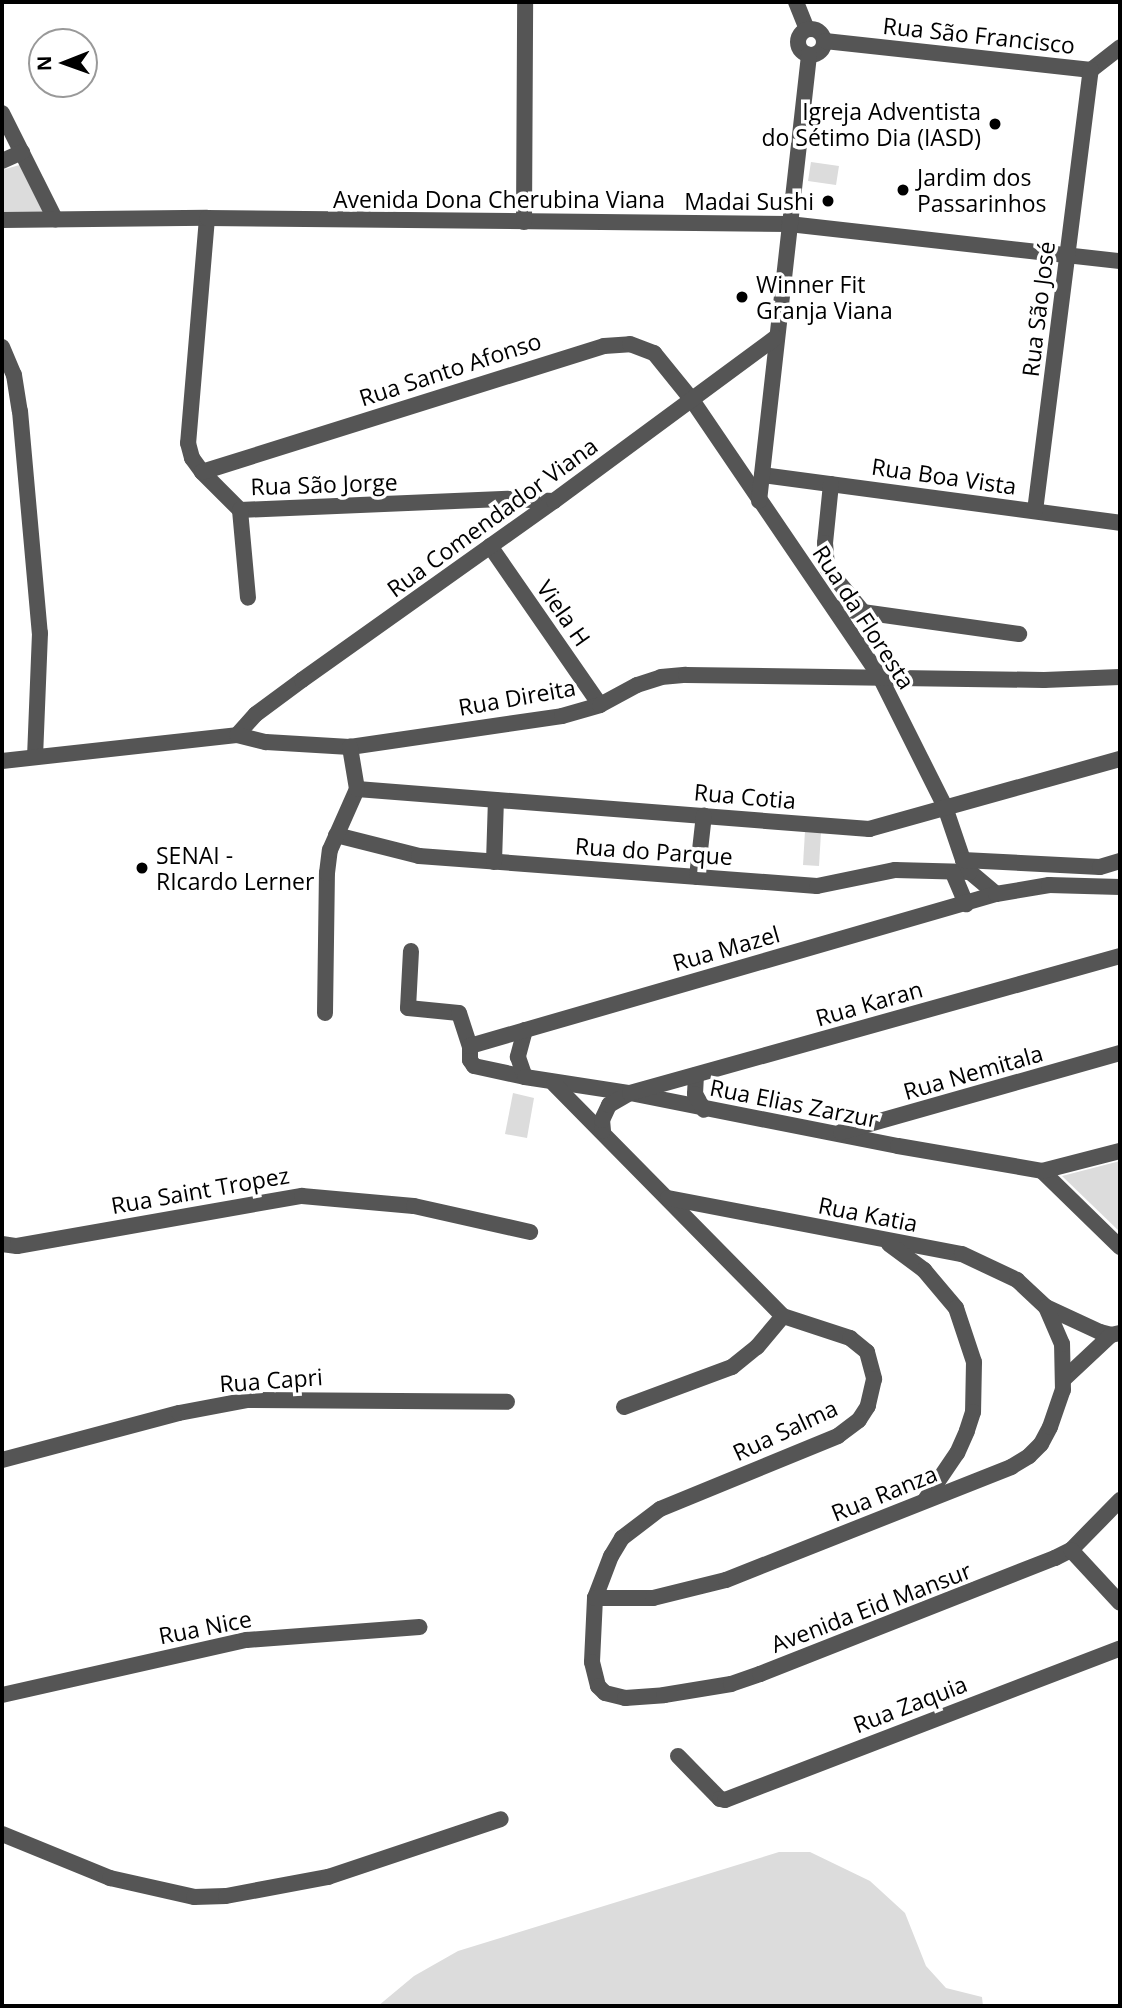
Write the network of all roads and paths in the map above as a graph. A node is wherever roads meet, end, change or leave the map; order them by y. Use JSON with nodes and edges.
{"nodes":[{"id":1,"x":525,"y":2,"type":"edge"},
{"id":2,"x":796,"y":2,"type":"edge"},
{"id":3,"x":807,"y":29,"type":"junction"},
{"id":4,"x":825,"y":41,"type":"junction"},
{"id":5,"x":1120,"y":47,"type":"edge"},
{"id":6,"x":809,"y":55,"type":"junction"},
{"id":7,"x":1091,"y":71,"type":"junction"},
{"id":8,"x":2,"y":113,"type":"edge"},
{"id":9,"x":22,"y":152,"type":"junction"},
{"id":10,"x":2,"y":161,"type":"edge"},
{"id":11,"x":207,"y":218,"type":"junction"},
{"id":12,"x":55,"y":219,"type":"junction"},
{"id":13,"x":2,"y":220,"type":"edge"},
{"id":14,"x":524,"y":222,"type":"junction"},
{"id":15,"x":789,"y":224,"type":"junction"},
{"id":16,"x":1068,"y":256,"type":"junction"},
{"id":17,"x":1120,"y":261,"type":"edge"},
{"id":18,"x":775,"y":338,"type":"junction"},
{"id":19,"x":2,"y":347,"type":"edge"},
{"id":20,"x":692,"y":400,"type":"junction"},
{"id":21,"x":738,"y":469,"type":"junction"},
{"id":22,"x":763,"y":471,"type":"junction"},
{"id":23,"x":202,"y":472,"type":"junction"},
{"id":24,"x":831,"y":484,"type":"junction"},
{"id":25,"x":759,"y":501,"type":"junction"},
{"id":26,"x":554,"y":502,"type":"junction"},
{"id":27,"x":240,"y":510,"type":"junction"},
{"id":28,"x":1035,"y":511,"type":"junction"},
{"id":29,"x":1120,"y":523,"type":"edge"},
{"id":30,"x":490,"y":546,"type":"junction"},
{"id":31,"x":248,"y":597,"type":"dead end"},
{"id":32,"x":834,"y":608,"type":"junction"},
{"id":33,"x":863,"y":612,"type":"junction"},
{"id":34,"x":1019,"y":635,"type":"dead end"},
{"id":35,"x":880,"y":677,"type":"junction"},
{"id":36,"x":1120,"y":677,"type":"edge"},
{"id":37,"x":600,"y":705,"type":"junction"},
{"id":38,"x":237,"y":734,"type":"junction"},
{"id":39,"x":350,"y":747,"type":"junction"},
{"id":40,"x":35,"y":757,"type":"junction"},
{"id":41,"x":1120,"y":759,"type":"edge"},
{"id":42,"x":2,"y":761,"type":"edge"},
{"id":43,"x":357,"y":789,"type":"junction"},
{"id":44,"x":496,"y":800,"type":"junction"},
{"id":45,"x":945,"y":807,"type":"junction"},
{"id":46,"x":704,"y":815,"type":"junction"},
{"id":47,"x":336,"y":835,"type":"junction"},
{"id":48,"x":1120,"y":861,"type":"edge"},
{"id":49,"x":494,"y":862,"type":"junction"},
{"id":50,"x":1100,"y":867,"type":"junction"},
{"id":51,"x":1120,"y":868,"type":"edge"},
{"id":52,"x":962,"y":869,"type":"junction"},
{"id":53,"x":697,"y":877,"type":"junction"},
{"id":54,"x":1120,"y":887,"type":"edge"},
{"id":55,"x":996,"y":894,"type":"junction"},
{"id":56,"x":967,"y":904,"type":"junction"},
{"id":57,"x":411,"y":951,"type":"dead end"},
{"id":58,"x":1120,"y":956,"type":"edge"},
{"id":59,"x":324,"y":1013,"type":"dead end"},
{"id":60,"x":525,"y":1030,"type":"junction"},
{"id":61,"x":470,"y":1046,"type":"junction"},
{"id":62,"x":1120,"y":1054,"type":"edge"},
{"id":63,"x":696,"y":1075,"type":"junction"},
{"id":64,"x":525,"y":1077,"type":"junction"},
{"id":65,"x":554,"y":1084,"type":"junction"},
{"id":66,"x":630,"y":1093,"type":"junction"},
{"id":67,"x":704,"y":1110,"type":"junction"},
{"id":68,"x":897,"y":1117,"type":"junction"},
{"id":69,"x":603,"y":1131,"type":"junction"},
{"id":70,"x":838,"y":1133,"type":"junction"},
{"id":71,"x":898,"y":1146,"type":"junction"},
{"id":72,"x":1120,"y":1151,"type":"edge"},
{"id":73,"x":1042,"y":1171,"type":"junction"},
{"id":74,"x":667,"y":1198,"type":"junction"},
{"id":75,"x":530,"y":1232,"type":"dead end"},
{"id":76,"x":884,"y":1241,"type":"junction"},
{"id":77,"x":2,"y":1244,"type":"edge"},
{"id":78,"x":1120,"y":1247,"type":"edge"},
{"id":79,"x":1046,"y":1307,"type":"junction"},
{"id":80,"x":783,"y":1316,"type":"junction"},
{"id":81,"x":1116,"y":1334,"type":"edge"},
{"id":82,"x":1064,"y":1379,"type":"junction"},
{"id":83,"x":507,"y":1402,"type":"dead end"},
{"id":84,"x":624,"y":1407,"type":"dead end"},
{"id":85,"x":2,"y":1460,"type":"edge"},
{"id":86,"x":925,"y":1500,"type":"junction"},
{"id":87,"x":1120,"y":1500,"type":"edge"},
{"id":88,"x":1071,"y":1550,"type":"junction"},
{"id":89,"x":595,"y":1598,"type":"junction"},
{"id":90,"x":1120,"y":1603,"type":"edge"},
{"id":91,"x":420,"y":1627,"type":"dead end"},
{"id":92,"x":1120,"y":1648,"type":"edge"},
{"id":93,"x":2,"y":1695,"type":"edge"},
{"id":94,"x":614,"y":1696,"type":"joint"},
{"id":95,"x":678,"y":1756,"type":"dead end"},
{"id":96,"x":501,"y":1819,"type":"dead end"},
{"id":97,"x":2,"y":1834,"type":"edge"}],
"edges":[{"from":1,"to":14,"type":"street"},
{"from":2,"to":3,"type":"street"},
{"from":3,"to":4,"type":"street"},
{"from":3,"to":6,"type":"street"},
{"from":4,"to":6,"type":"street"},
{"from":4,"to":7,"type":"street","name":"Rua São Francisco"},
{"from":5,"to":7,"type":"street","name":"Rua São Francisco"},
{"from":6,"to":15,"type":"street"},
{"from":7,"to":16,"type":"street","name":"Rua São José"},
{"from":8,"to":9,"type":"street"},
{"from":9,"to":10,"type":"street"},
{"from":9,"to":12,"type":"street"},
{"from":11,"to":12,"type":"street","name":"Avenida Dona Cherubina Viana"},
{"from":11,"to":14,"type":"street","name":"Avenida Dona Cherubina Viana"},
{"from":11,"to":23,"type":"street","name":"Rua São Jorge"},
{"from":12,"to":13,"type":"street","name":"Avenida Dona Cherubina Viana"},
{"from":14,"to":15,"type":"street","name":"Avenida Dona Cherubina Viana"},
{"from":15,"to":16,"type":"street","name":"Avenida Dona Cherubina Viana"},
{"from":15,"to":18,"type":"street"},
{"from":16,"to":17,"type":"street","name":"Avenida Dona Cherubina Viana"},
{"from":16,"to":28,"type":"street","name":"Rua São José"},
{"from":18,"to":20,"type":"street","name":"Rua Comendador Viana"},
{"from":18,"to":22,"type":"street"},
{"from":19,"to":40,"type":"street"},
{"from":20,"to":21,"type":"street","name":"Rua da Floresta"},
{"from":20,"to":23,"type":"street","name":"Rua Santo Afonso"},
{"from":20,"to":26,"type":"street","name":"Rua Comendador Viana"},
{"from":21,"to":22,"type":"street","name":"Rua Boa Vista"},
{"from":21,"to":25,"type":"street","name":"Rua da Floresta"},
{"from":22,"to":24,"type":"street","name":"Rua Boa Vista"},
{"from":22,"to":25,"type":"street"},
{"from":23,"to":27,"type":"street","name":"Rua São Jorge"},
{"from":24,"to":28,"type":"street","name":"Rua Boa Vista"},
{"from":24,"to":33,"type":"street"},
{"from":25,"to":32,"type":"street","name":"Rua da Floresta"},
{"from":26,"to":27,"type":"street","name":"Rua São Jorge"},
{"from":26,"to":30,"type":"street","name":"Rua Comendador Viana"},
{"from":27,"to":31,"type":"street"},
{"from":28,"to":29,"type":"street","name":"Rua Boa Vista"},
{"from":30,"to":37,"type":"street","name":"Viela H"},
{"from":30,"to":38,"type":"street","name":"Rua Comendador Viana"},
{"from":32,"to":33,"type":"street"},
{"from":32,"to":35,"type":"street","name":"Rua da Floresta"},
{"from":33,"to":34,"type":"street"},
{"from":35,"to":36,"type":"street","name":"Rua Direita"},
{"from":35,"to":37,"type":"street","name":"Rua Direita"},
{"from":35,"to":45,"type":"street","name":"Rua da Floresta"},
{"from":37,"to":39,"type":"street","name":"Rua Direita"},
{"from":38,"to":39,"type":"street","name":"Rua Direita"},
{"from":38,"to":40,"type":"street","name":"Rua Direita"},
{"from":39,"to":43,"type":"street"},
{"from":40,"to":42,"type":"street","name":"Rua Direita"},
{"from":41,"to":45,"type":"street","name":"Rua Cotia"},
{"from":43,"to":44,"type":"street","name":"Rua Cotia"},
{"from":43,"to":47,"type":"street"},
{"from":44,"to":46,"type":"street","name":"Rua Cotia"},
{"from":44,"to":49,"type":"street"},
{"from":45,"to":46,"type":"street","name":"Rua Cotia"},
{"from":45,"to":52,"type":"street","name":"Rua da Floresta"},
{"from":46,"to":53,"type":"street"},
{"from":47,"to":49,"type":"street","name":"Rua do Parque"},
{"from":47,"to":59,"type":"street"},
{"from":48,"to":50,"type":"street"},
{"from":49,"to":53,"type":"street","name":"Rua do Parque"},
{"from":50,"to":51,"type":"street"},
{"from":50,"to":52,"type":"street"},
{"from":52,"to":53,"type":"street","name":"Rua do Parque"},
{"from":52,"to":55,"type":"street"},
{"from":52,"to":56,"type":"street","name":"Rua da Floresta"},
{"from":54,"to":55,"type":"street","name":"Rua Mazel"},
{"from":55,"to":56,"type":"street","name":"Rua Mazel"},
{"from":56,"to":60,"type":"street","name":"Rua Mazel"},
{"from":57,"to":61,"type":"street"},
{"from":58,"to":63,"type":"street","name":"Rua Karan"},
{"from":60,"to":61,"type":"street","name":"Rua Mazel"},
{"from":60,"to":64,"type":"street"},
{"from":61,"to":64,"type":"street","name":"Rua Elias Zarzur"},
{"from":62,"to":68,"type":"street","name":"Rua Nemitala"},
{"from":63,"to":66,"type":"street","name":"Rua Karan"},
{"from":63,"to":67,"type":"street"},
{"from":64,"to":65,"type":"street","name":"Rua Elias Zarzur"},
{"from":65,"to":66,"type":"street","name":"Rua Elias Zarzur"},
{"from":65,"to":69,"type":"street","name":"Rua Salma"},
{"from":66,"to":67,"type":"street","name":"Rua Elias Zarzur"},
{"from":66,"to":69,"type":"street"},
{"from":67,"to":70,"type":"street","name":"Rua Elias Zarzur"},
{"from":68,"to":70,"type":"street","name":"Rua Nemitala"},
{"from":68,"to":71,"type":"street"},
{"from":69,"to":74,"type":"street","name":"Rua Salma"},
{"from":70,"to":71,"type":"street","name":"Rua Elias Zarzur"},
{"from":71,"to":73,"type":"street","name":"Rua Elias Zarzur"},
{"from":72,"to":73,"type":"street"},
{"from":73,"to":78,"type":"street"},
{"from":74,"to":76,"type":"street","name":"Rua Katia"},
{"from":74,"to":80,"type":"street","name":"Rua Salma"},
{"from":75,"to":77,"type":"street","name":"Rua Saint Tropez"},
{"from":76,"to":79,"type":"street","name":"Rua Katia"},
{"from":76,"to":86,"type":"street"},
{"from":79,"to":81,"type":"street"},
{"from":79,"to":82,"type":"street","name":"Rua Ranza"},
{"from":80,"to":84,"type":"street"},
{"from":80,"to":89,"type":"street","name":"Rua Salma"},
{"from":81,"to":82,"type":"street"},
{"from":82,"to":86,"type":"street","name":"Rua Ranza"},
{"from":83,"to":85,"type":"street","name":"Rua Capri"},
{"from":86,"to":89,"type":"street","name":"Rua Ranza"},
{"from":87,"to":88,"type":"street","name":"Avenida Eid Mansur"},
{"from":88,"to":90,"type":"street"},
{"from":88,"to":94,"type":"street","name":"Avenida Eid Mansur"},
{"from":89,"to":94,"type":"street","name":"Rua Salma"},
{"from":91,"to":93,"type":"street","name":"Rua Nice"},
{"from":92,"to":95,"type":"street","name":"Rua Zaquia"},
{"from":96,"to":97,"type":"street"}]}
